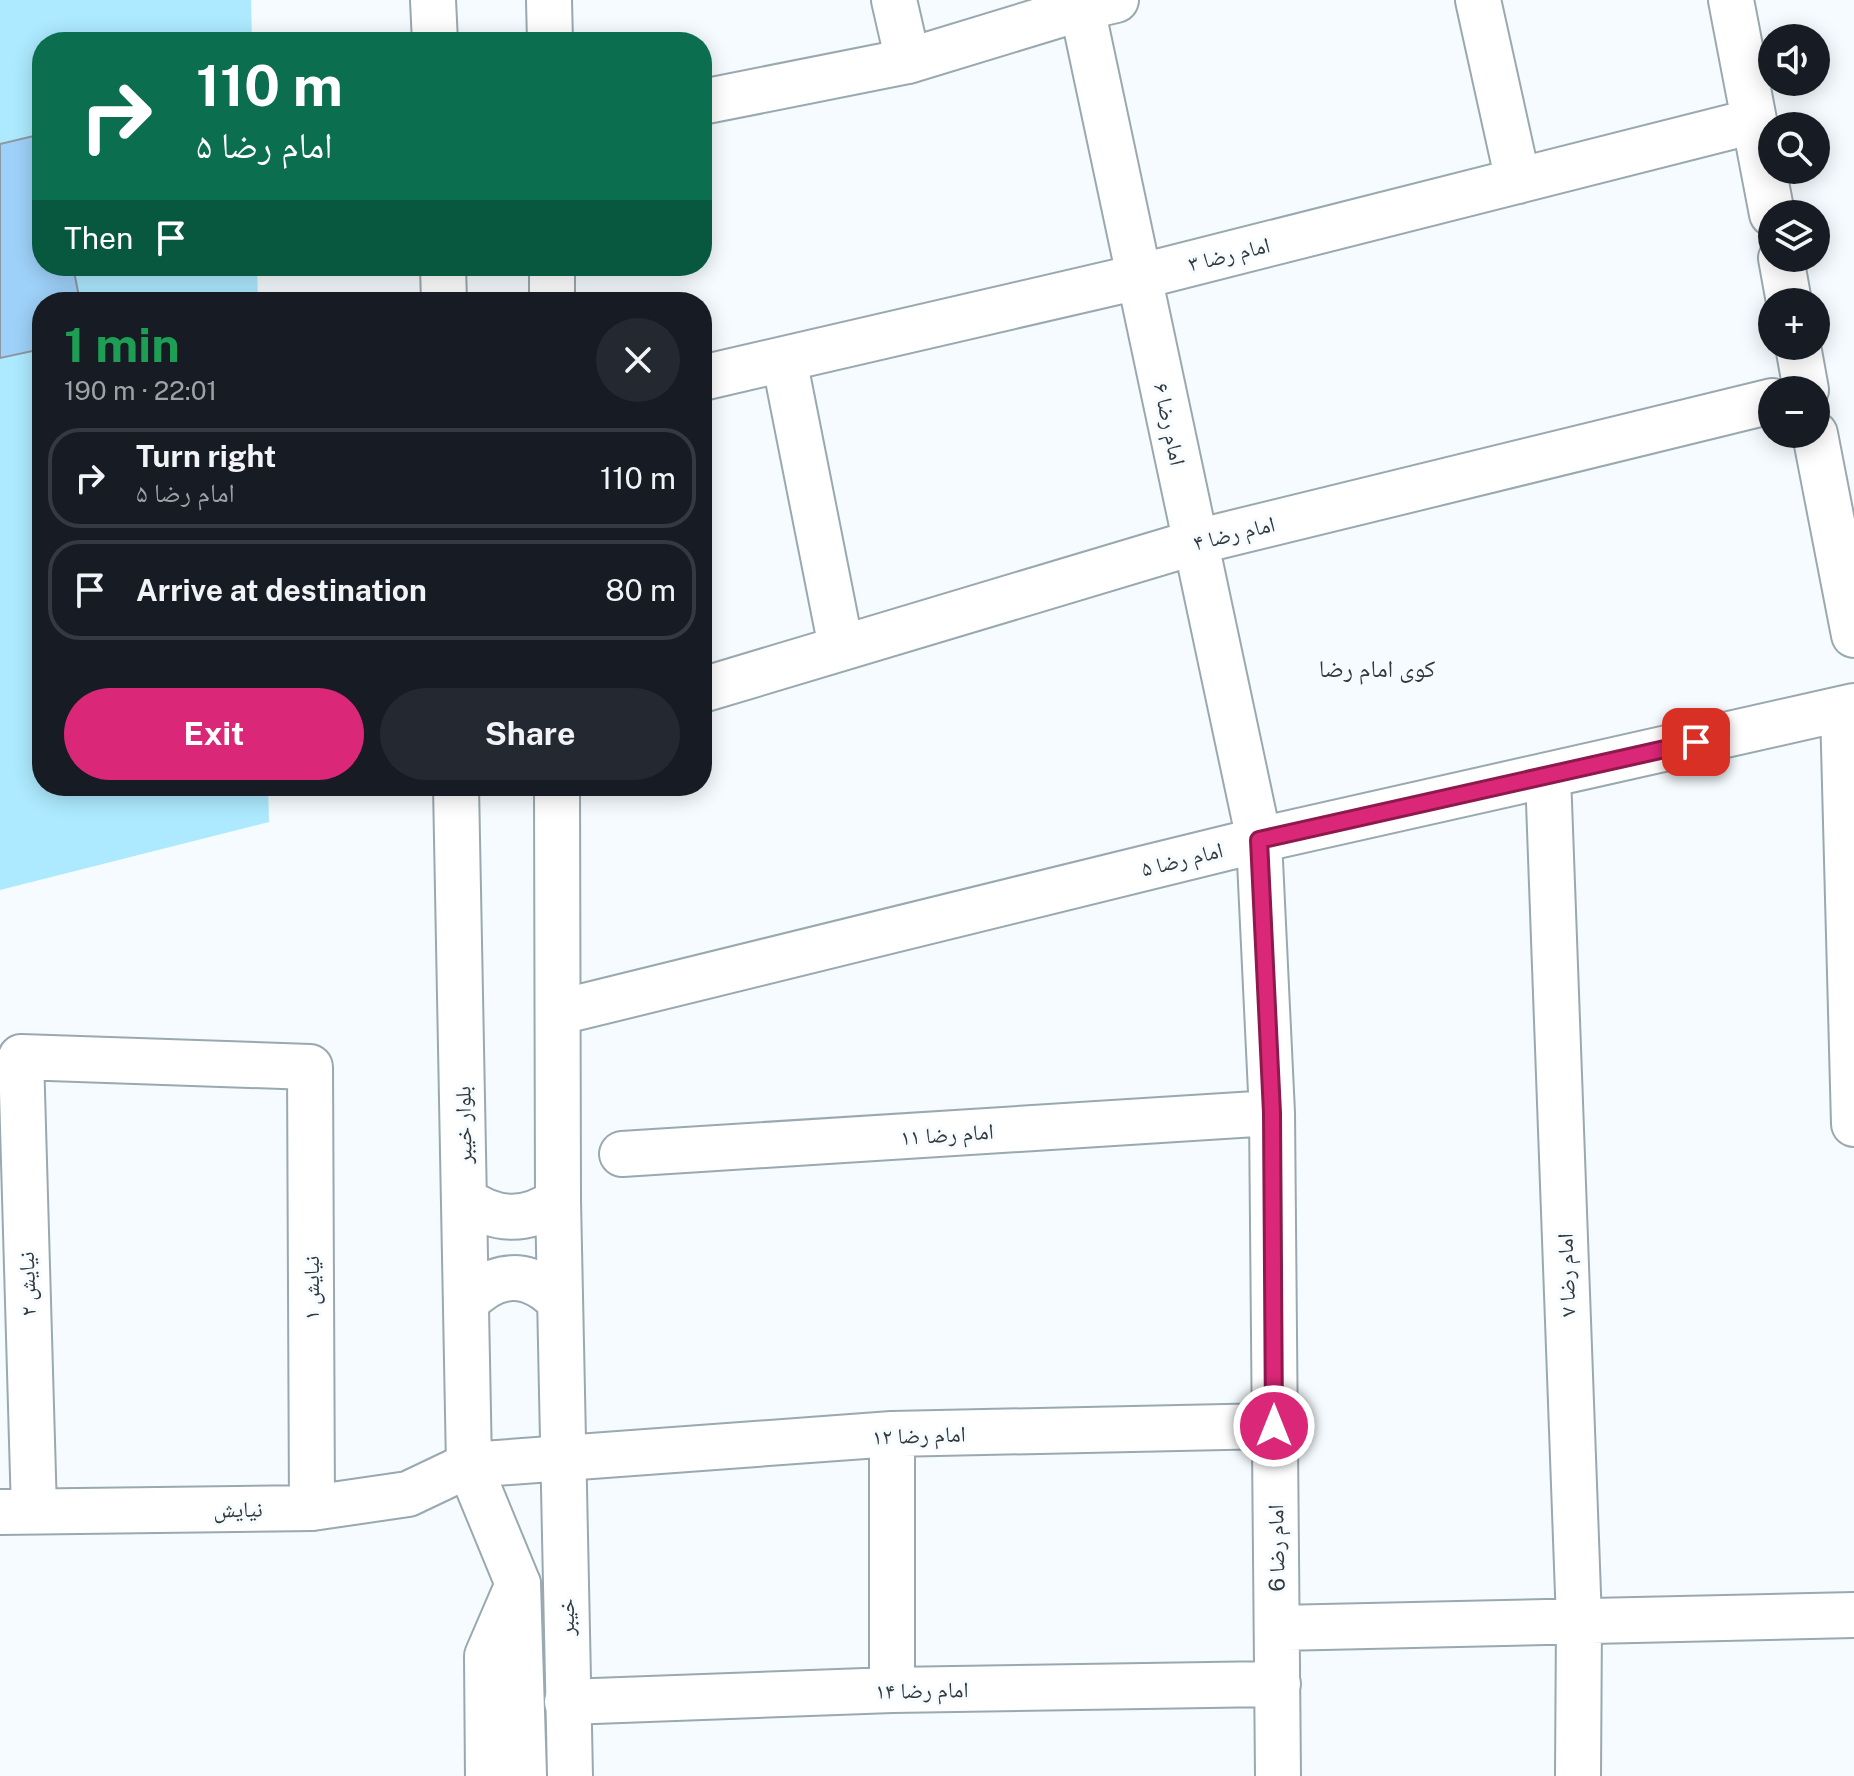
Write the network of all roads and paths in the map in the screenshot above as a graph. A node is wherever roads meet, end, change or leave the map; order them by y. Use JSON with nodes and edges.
{"nodes":[{"id":1,"x":433,"y":0,"type":"edge"},
{"id":2,"x":549,"y":0,"type":"edge"},
{"id":3,"x":894,"y":0,"type":"edge"},
{"id":4,"x":1478,"y":0,"type":"edge"},
{"id":5,"x":1731,"y":0,"type":"edge"},
{"id":6,"x":1099,"y":4,"type":"edge"},
{"id":7,"x":435,"y":32,"type":"edge"},
{"id":8,"x":550,"y":32,"type":"edge"},
{"id":9,"x":908,"y":61,"type":"junction"},
{"id":10,"x":712,"y":100,"type":"edge"},
{"id":11,"x":1754,"y":121,"type":"junction"},
{"id":12,"x":1518,"y":181,"type":"junction"},
{"id":13,"x":1769,"y":200,"type":"edge"},
{"id":14,"x":1138,"y":277,"type":"junction"},
{"id":15,"x":784,"y":359,"type":"junction"},
{"id":16,"x":712,"y":376,"type":"edge"},
{"id":17,"x":1758,"y":404,"type":"edge"},
{"id":18,"x":1818,"y":448,"type":"edge"},
{"id":19,"x":1196,"y":542,"type":"junction"},
{"id":20,"x":1854,"y":635,"type":"edge"},
{"id":21,"x":841,"y":647,"type":"junction"},
{"id":22,"x":712,"y":687,"type":"edge"},
{"id":23,"x":1849,"y":708,"type":"edge"},
{"id":24,"x":1548,"y":775,"type":"junction"},
{"id":25,"x":456,"y":796,"type":"edge"},
{"id":26,"x":557,"y":796,"type":"edge"},
{"id":27,"x":1259,"y":840,"type":"junction"},
{"id":28,"x":560,"y":1012,"type":"junction"},
{"id":29,"x":310,"y":1067,"type":"joint"},
{"id":30,"x":1272,"y":1113,"type":"junction"},
{"id":31,"x":1854,"y":1124,"type":"edge"},
{"id":32,"x":622,"y":1154,"type":"dead end"},
{"id":33,"x":464,"y":1199,"type":"junction"},
{"id":34,"x":558,"y":1200,"type":"junction"},
{"id":35,"x":560,"y":1302,"type":"junction"},
{"id":36,"x":466,"y":1303,"type":"junction"},
{"id":37,"x":1274,"y":1426,"type":"junction"},
{"id":38,"x":892,"y":1434,"type":"junction"},
{"id":39,"x":565,"y":1457,"type":"junction"},
{"id":40,"x":469,"y":1465,"type":"junction"},
{"id":41,"x":312,"y":1508,"type":"junction"},
{"id":42,"x":17,"y":1512,"type":"edge"},
{"id":43,"x":518,"y":1584,"type":"junction"},
{"id":44,"x":1854,"y":1615,"type":"edge"},
{"id":45,"x":1579,"y":1621,"type":"junction"},
{"id":46,"x":1278,"y":1628,"type":"junction"},
{"id":47,"x":1278,"y":1684,"type":"junction"},
{"id":48,"x":892,"y":1690,"type":"junction"},
{"id":49,"x":567,"y":1702,"type":"junction"},
{"id":50,"x":488,"y":1776,"type":"edge"},
{"id":51,"x":524,"y":1776,"type":"edge"},
{"id":52,"x":570,"y":1776,"type":"edge"},
{"id":53,"x":1278,"y":1776,"type":"edge"},
{"id":54,"x":1578,"y":1776,"type":"edge"}],
"edges":[{"from":1,"to":7,"type":"street"},
{"from":2,"to":8,"type":"street"},
{"from":3,"to":9,"type":"street"},
{"from":4,"to":12,"type":"street"},
{"from":5,"to":11,"type":"street"},
{"from":6,"to":9,"type":"street"},
{"from":6,"to":14,"type":"street","name":"امام رضا ۶"},
{"from":9,"to":10,"type":"street"},
{"from":11,"to":12,"type":"street","name":"امام رضا ۳"},
{"from":11,"to":13,"type":"street"},
{"from":12,"to":14,"type":"street","name":"امام رضا ۳"},
{"from":14,"to":15,"type":"street","name":"امام رضا ۳"},
{"from":14,"to":19,"type":"street","name":"امام رضا ۶"},
{"from":15,"to":16,"type":"street","name":"امام رضا ۳"},
{"from":15,"to":21,"type":"street"},
{"from":17,"to":19,"type":"street","name":"امام رضا ۴"},
{"from":18,"to":20,"type":"street"},
{"from":19,"to":21,"type":"street","name":"امام رضا ۴"},
{"from":19,"to":27,"type":"street","name":"امام رضا ۶"},
{"from":21,"to":22,"type":"street","name":"امام رضا ۴"},
{"from":23,"to":24,"type":"street","name":"امام رضا ۵"},
{"from":23,"to":31,"type":"street"},
{"from":24,"to":27,"type":"street","name":"امام رضا ۵"},
{"from":24,"to":45,"type":"street","name":"امام رضا ۷"},
{"from":25,"to":33,"type":"street","name":"بلوار خیبر"},
{"from":26,"to":28,"type":"street"},
{"from":27,"to":28,"type":"street","name":"امام رضا ۵"},
{"from":27,"to":30,"type":"street","name":"امام رضا 6"},
{"from":28,"to":34,"type":"street"},
{"from":29,"to":41,"type":"street","name":"نیایش ۱"},
{"from":29,"to":42,"type":"street","name":"نیایش ۲"},
{"from":30,"to":32,"type":"street","name":"امام رضا ۱۱"},
{"from":30,"to":37,"type":"street","name":"امام رضا 6"},
{"from":33,"to":34,"type":"street"},
{"from":33,"to":36,"type":"street","name":"بلوار خیبر"},
{"from":34,"to":35,"type":"street"},
{"from":35,"to":36,"type":"street"},
{"from":35,"to":39,"type":"street"},
{"from":36,"to":40,"type":"street","name":"بلوار خیبر"},
{"from":37,"to":38,"type":"street","name":"امام رضا ۱۲"},
{"from":37,"to":46,"type":"street","name":"امام رضا 6"},
{"from":38,"to":39,"type":"street","name":"امام رضا ۱۲"},
{"from":38,"to":48,"type":"street"},
{"from":39,"to":40,"type":"street","name":"امام رضا ۱۲"},
{"from":39,"to":49,"type":"street","name":"خیبر"},
{"from":40,"to":41,"type":"street","name":"نیایش"},
{"from":40,"to":43,"type":"street"},
{"from":41,"to":42,"type":"street","name":"نیایش"},
{"from":43,"to":50,"type":"street"},
{"from":43,"to":51,"type":"street"},
{"from":44,"to":45,"type":"street"},
{"from":45,"to":46,"type":"street"},
{"from":45,"to":54,"type":"street","name":"امام رضا ۷"},
{"from":46,"to":47,"type":"street","name":"امام رضا 6"},
{"from":47,"to":48,"type":"street","name":"امام رضا ۱۴"},
{"from":47,"to":53,"type":"street","name":"امام رضا 6"},
{"from":48,"to":49,"type":"street","name":"امام رضا ۱۴"},
{"from":49,"to":52,"type":"street","name":"خیبر"}]}
